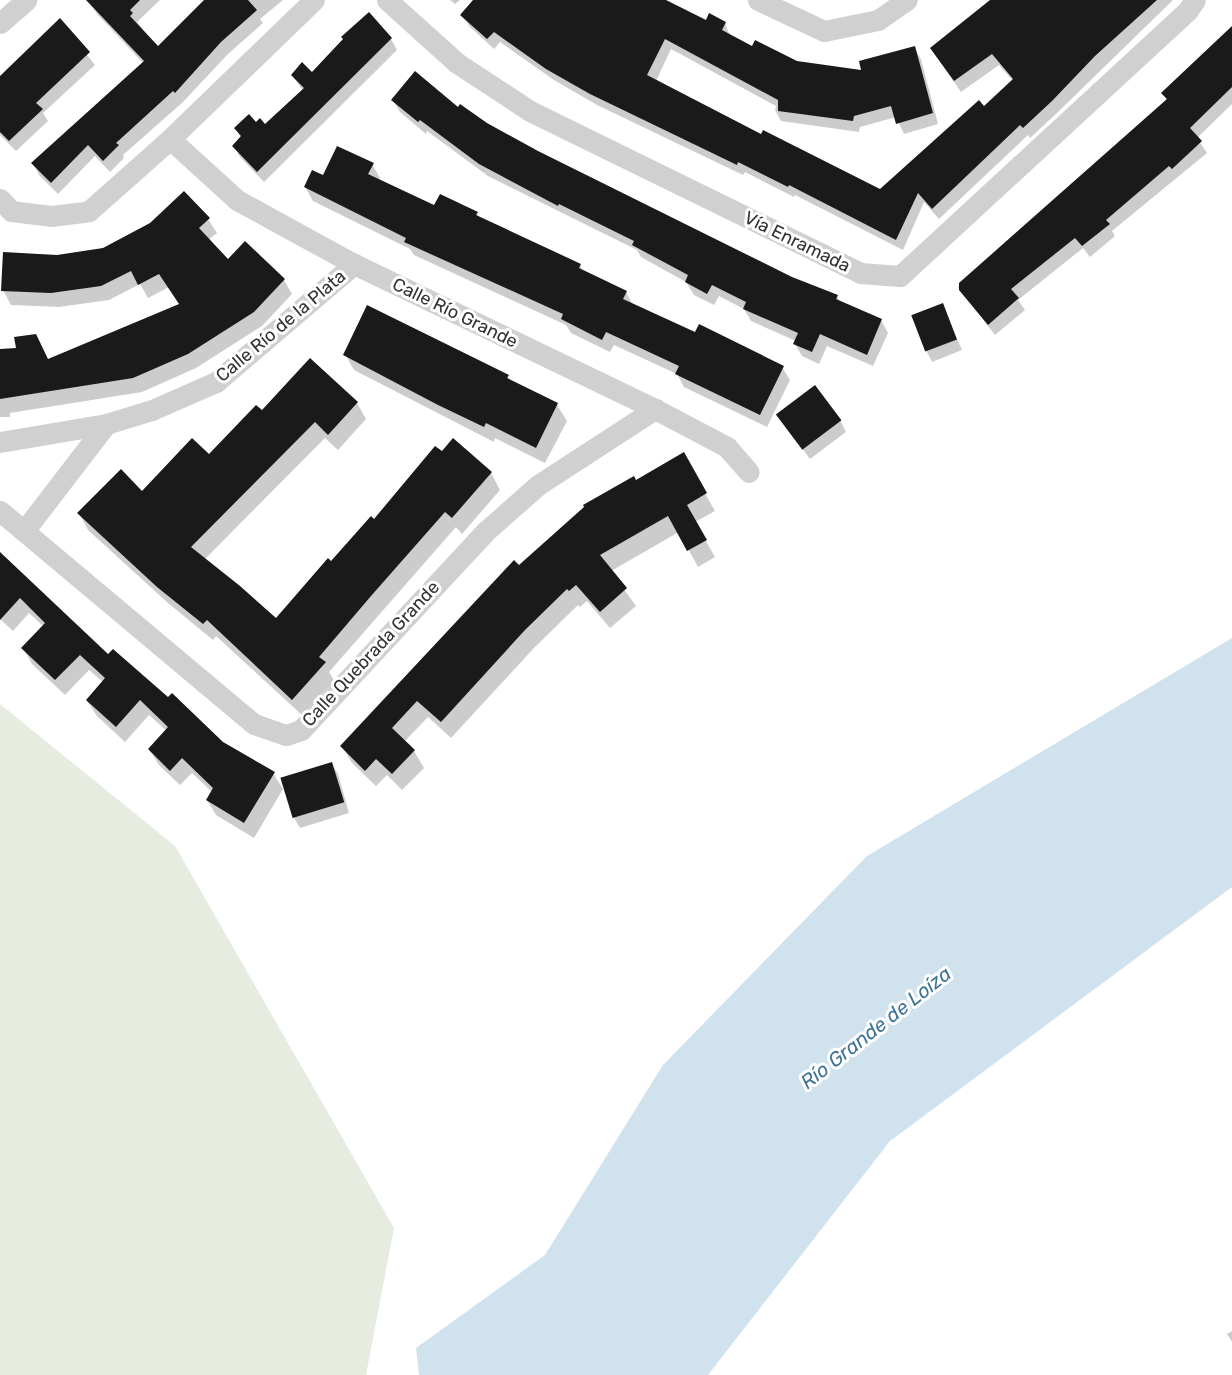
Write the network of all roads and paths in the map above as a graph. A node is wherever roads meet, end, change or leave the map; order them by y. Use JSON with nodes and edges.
{"nodes":[{"id":1,"x":26,"y":0,"type":"edge"},
{"id":2,"x":314,"y":0,"type":"edge"},
{"id":3,"x":387,"y":0,"type":"edge"},
{"id":4,"x":758,"y":0,"type":"edge"},
{"id":5,"x":908,"y":0,"type":"edge"},
{"id":6,"x":1195,"y":0,"type":"edge"},
{"id":7,"x":0,"y":23,"type":"edge"},
{"id":8,"x":170,"y":139,"type":"junction"},
{"id":9,"x":0,"y":199,"type":"edge"},
{"id":10,"x":354,"y":264,"type":"junction"},
{"id":11,"x":655,"y":409,"type":"junction"},
{"id":12,"x":106,"y":424,"type":"junction"},
{"id":13,"x":0,"y":442,"type":"edge"},
{"id":14,"x":749,"y":472,"type":"dead end"},
{"id":15,"x":0,"y":511,"type":"edge"},
{"id":16,"x":24,"y":531,"type":"junction"}],
"edges":[{"from":1,"to":7,"type":"street"},
{"from":2,"to":8,"type":"street"},
{"from":3,"to":6,"type":"street","name":"Vía Enramada"},
{"from":4,"to":5,"type":"street"},
{"from":8,"to":9,"type":"street"},
{"from":8,"to":10,"type":"street","name":"Calle Río Grande"},
{"from":10,"to":11,"type":"street","name":"Calle Río Grande"},
{"from":10,"to":12,"type":"street","name":"Calle Río de la Plata"},
{"from":11,"to":14,"type":"street","name":"Calle Río Grande"},
{"from":11,"to":16,"type":"street","name":"Calle Quebrada Grande"},
{"from":12,"to":13,"type":"street","name":"Calle Río de la Plata"},
{"from":12,"to":16,"type":"street"},
{"from":15,"to":16,"type":"street","name":"Calle Quebrada Grande"}]}
